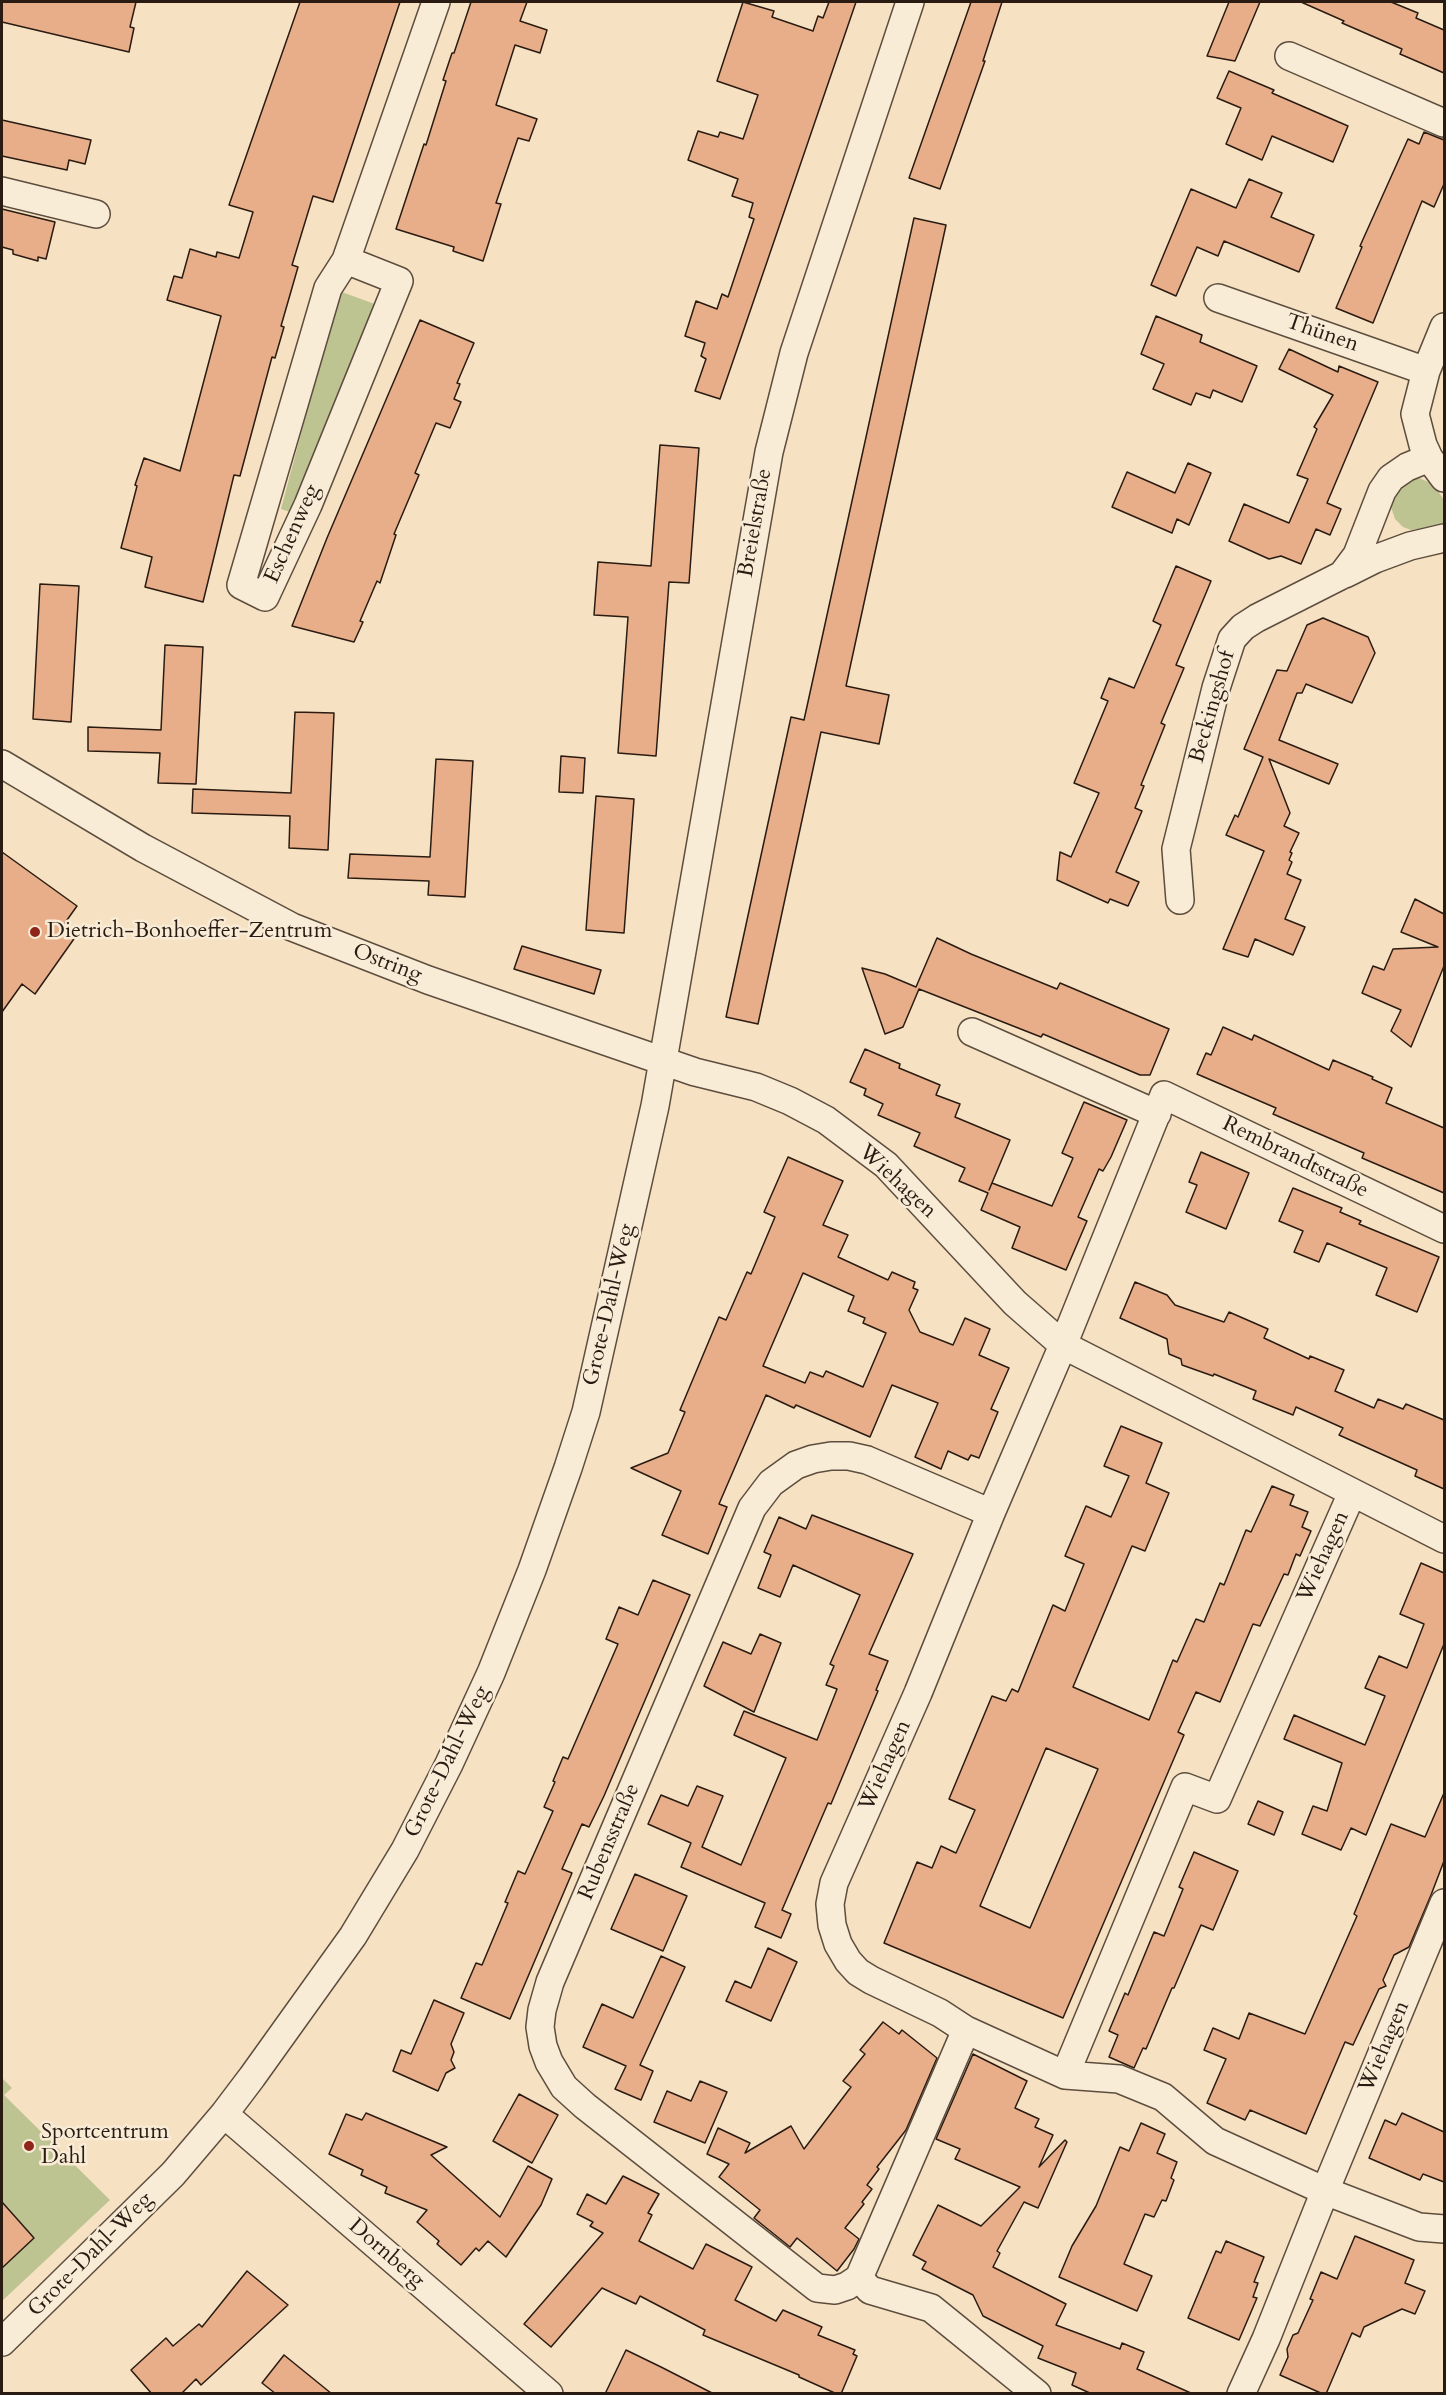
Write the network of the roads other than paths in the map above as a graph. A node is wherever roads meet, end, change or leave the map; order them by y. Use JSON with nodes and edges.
{"nodes":[{"id":1,"x":436,"y":2,"type":"edge"},
{"id":2,"x":910,"y":2,"type":"edge"},
{"id":3,"x":1289,"y":56,"type":"dead end"},
{"id":4,"x":1444,"y":123,"type":"edge"},
{"id":5,"x":2,"y":191,"type":"edge"},
{"id":6,"x":96,"y":214,"type":"dead end"},
{"id":7,"x":346,"y":260,"type":"junction"},
{"id":8,"x":1218,"y":298,"type":"dead end"},
{"id":9,"x":1444,"y":327,"type":"edge"},
{"id":10,"x":1426,"y":371,"type":"junction"},
{"id":11,"x":1437,"y":468,"type":"edge"},
{"id":12,"x":1444,"y":538,"type":"edge"},
{"id":13,"x":1342,"y":575,"type":"junction"},
{"id":14,"x":2,"y":764,"type":"edge"},
{"id":15,"x":1180,"y":900,"type":"dead end"},
{"id":16,"x":972,"y":1032,"type":"dead end"},
{"id":17,"x":663,"y":1060,"type":"junction"},
{"id":18,"x":1157,"y":1113,"type":"junction"},
{"id":19,"x":1444,"y":1229,"type":"edge"},
{"id":20,"x":1064,"y":1345,"type":"junction"},
{"id":21,"x":1352,"y":1493,"type":"junction"},
{"id":22,"x":991,"y":1513,"type":"junction"},
{"id":23,"x":1444,"y":1539,"type":"edge"},
{"id":24,"x":1444,"y":1903,"type":"edge"},
{"id":25,"x":966,"y":2030,"type":"junction"},
{"id":26,"x":1065,"y":2074,"type":"junction"},
{"id":27,"x":224,"y":2114,"type":"junction"},
{"id":28,"x":1325,"y":2191,"type":"junction"},
{"id":29,"x":1444,"y":2229,"type":"edge"},
{"id":30,"x":859,"y":2278,"type":"junction"},
{"id":31,"x":2,"y":2342,"type":"edge"},
{"id":32,"x":541,"y":2391,"type":"edge"},
{"id":33,"x":1037,"y":2394,"type":"edge"},
{"id":34,"x":1241,"y":2394,"type":"edge"}],
"edges":[{"from":1,"to":7,"type":"street","name":"Eschenweg"},
{"from":2,"to":17,"type":"street","name":"Breielstraße"},
{"from":3,"to":4,"type":"street"},
{"from":5,"to":6,"type":"street"},
{"from":7,"to":7,"type":"street","name":"Eschenweg"},
{"from":8,"to":10,"type":"street","name":"Thünen"},
{"from":9,"to":10,"type":"street"},
{"from":10,"to":11,"type":"street"},
{"from":11,"to":13,"type":"street","name":"Beckingshof"},
{"from":12,"to":13,"type":"street","name":"Beckingshof"},
{"from":13,"to":15,"type":"street","name":"Beckingshof"},
{"from":14,"to":17,"type":"street","name":"Ostring"},
{"from":16,"to":18,"type":"street"},
{"from":17,"to":20,"type":"street","name":"Wiehagen"},
{"from":17,"to":27,"type":"street","name":"Grote-Dahl-Weg"},
{"from":18,"to":19,"type":"street","name":"Rembrandtstraße"},
{"from":18,"to":20,"type":"street","name":"Rembrandtstraße"},
{"from":20,"to":21,"type":"street","name":"Wiehagen"},
{"from":20,"to":22,"type":"street","name":"Wiehagen"},
{"from":21,"to":23,"type":"street","name":"Wiehagen"},
{"from":21,"to":26,"type":"street","name":"Wiehagen"},
{"from":22,"to":25,"type":"street","name":"Wiehagen"},
{"from":22,"to":30,"type":"street","name":"Rubensstraße"},
{"from":24,"to":28,"type":"street","name":"Wiehagen"},
{"from":25,"to":26,"type":"street","name":"Wiehagen"},
{"from":25,"to":30,"type":"street"},
{"from":26,"to":28,"type":"street","name":"Wiehagen"},
{"from":27,"to":31,"type":"street","name":"Grote-Dahl-Weg"},
{"from":27,"to":32,"type":"street","name":"Dornberg"},
{"from":28,"to":29,"type":"street","name":"Wiehagen"},
{"from":28,"to":34,"type":"street","name":"Wiehagen"},
{"from":30,"to":33,"type":"street"}]}
